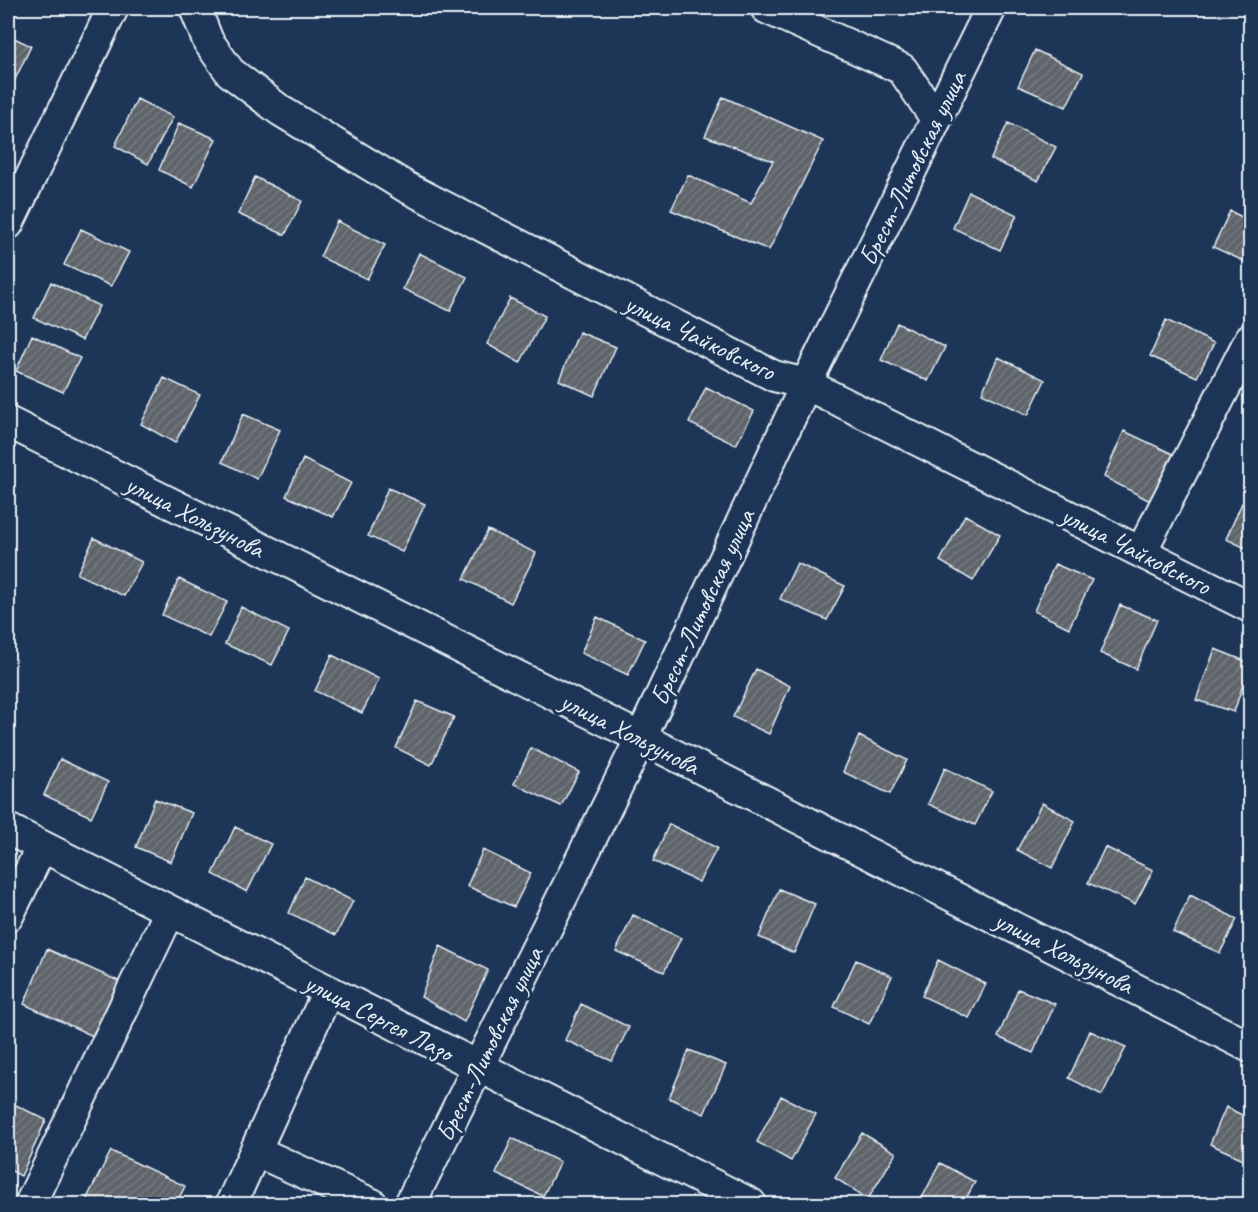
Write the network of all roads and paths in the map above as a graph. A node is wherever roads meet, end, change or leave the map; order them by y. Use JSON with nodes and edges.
{"nodes":[{"id":1,"x":113,"y":8,"type":"edge"},
{"id":2,"x":195,"y":8,"type":"edge"},
{"id":3,"x":766,"y":8,"type":"edge"},
{"id":4,"x":991,"y":8,"type":"edge"},
{"id":5,"x":936,"y":119,"type":"junction"},
{"id":6,"x":8,"y":224,"type":"edge"},
{"id":7,"x":1251,"y":339,"type":"edge"},
{"id":8,"x":807,"y":384,"type":"junction"},
{"id":9,"x":8,"y":422,"type":"edge"},
{"id":10,"x":1141,"y":552,"type":"junction"},
{"id":11,"x":1251,"y":607,"type":"edge"},
{"id":12,"x":641,"y":738,"type":"junction"},
{"id":13,"x":8,"y":829,"type":"edge"},
{"id":14,"x":42,"y":846,"type":"junction"},
{"id":15,"x":170,"y":911,"type":"junction"},
{"id":16,"x":8,"y":916,"type":"edge"},
{"id":17,"x":328,"y":991,"type":"junction"},
{"id":18,"x":1251,"y":1047,"type":"edge"},
{"id":19,"x":477,"y":1067,"type":"junction"},
{"id":20,"x":256,"y":1151,"type":"junction"},
{"id":21,"x":30,"y":1204,"type":"edge"},
{"id":22,"x":231,"y":1204,"type":"edge"},
{"id":23,"x":372,"y":1204,"type":"edge"},
{"id":24,"x":410,"y":1204,"type":"edge"},
{"id":25,"x":751,"y":1204,"type":"edge"}],
"edges":[{"from":1,"to":6,"type":"street"},
{"from":2,"to":8,"type":"street","name":"улица Чайковского"},
{"from":3,"to":5,"type":"street"},
{"from":4,"to":5,"type":"street","name":"Брест-Литовская улица"},
{"from":5,"to":8,"type":"street","name":"Брест-Литовская улица"},
{"from":7,"to":10,"type":"street"},
{"from":8,"to":10,"type":"street","name":"улица Чайковского"},
{"from":8,"to":12,"type":"street","name":"Брест-Литовская улица"},
{"from":9,"to":12,"type":"street","name":"улица Хользунова"},
{"from":10,"to":11,"type":"street","name":"улица Чайковского"},
{"from":12,"to":18,"type":"street","name":"улица Хользунова"},
{"from":12,"to":19,"type":"street","name":"Брест-Литовская улица"},
{"from":13,"to":14,"type":"street","name":"улица Сергея Лазо"},
{"from":14,"to":15,"type":"street","name":"улица Сергея Лазо"},
{"from":14,"to":16,"type":"street"},
{"from":15,"to":17,"type":"street","name":"улица Сергея Лазо"},
{"from":15,"to":21,"type":"street"},
{"from":17,"to":19,"type":"street","name":"улица Сергея Лазо"},
{"from":17,"to":20,"type":"street"},
{"from":19,"to":24,"type":"street","name":"Брест-Литовская улица"},
{"from":19,"to":25,"type":"street","name":"улица Сергея Лазо"},
{"from":20,"to":22,"type":"street"},
{"from":20,"to":23,"type":"street"}]}
